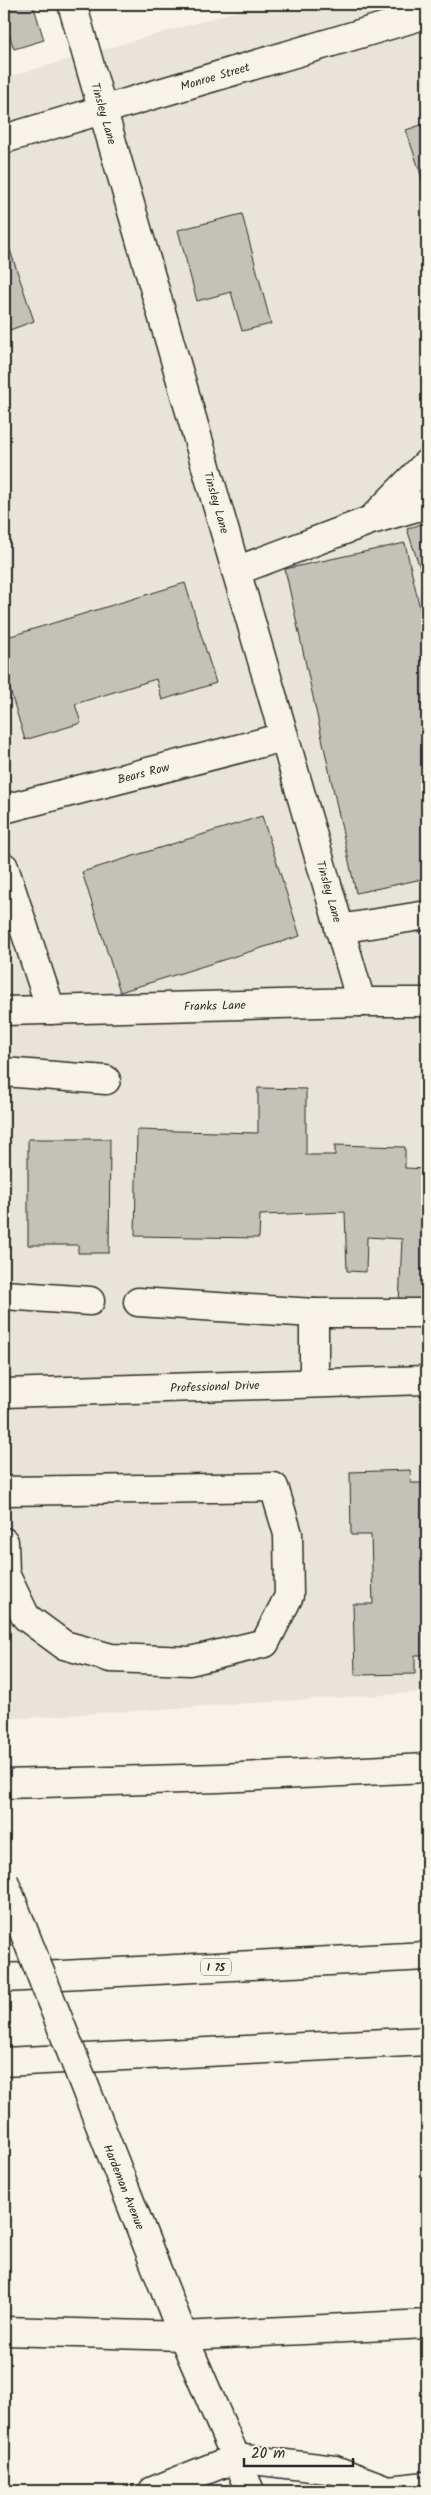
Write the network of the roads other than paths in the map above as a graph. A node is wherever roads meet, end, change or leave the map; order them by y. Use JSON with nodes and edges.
{"nodes":[{"id":1,"x":72,"y":4,"type":"edge"},
{"id":2,"x":427,"y":14,"type":"edge"},
{"id":3,"x":103,"y":110,"type":"junction"},
{"id":4,"x":4,"y":139,"type":"edge"},
{"id":5,"x":427,"y":464,"type":"edge"},
{"id":6,"x":427,"y":504,"type":"edge"},
{"id":7,"x":371,"y":520,"type":"junction"},
{"id":8,"x":236,"y":571,"type":"junction"},
{"id":9,"x":284,"y":737,"type":"junction"},
{"id":10,"x":4,"y":809,"type":"edge"},
{"id":11,"x":4,"y":867,"type":"edge"},
{"id":12,"x":427,"y":915,"type":"edge"},
{"id":13,"x":339,"y":929,"type":"junction"},
{"id":14,"x":360,"y":1002,"type":"junction"},
{"id":15,"x":427,"y":1002,"type":"edge"},
{"id":16,"x":51,"y":1010,"type":"junction"},
{"id":17,"x":4,"y":1011,"type":"edge"},
{"id":18,"x":4,"y":1072,"type":"edge"},
{"id":19,"x":106,"y":1080,"type":"dead end"},
{"id":20,"x":4,"y":1295,"type":"edge"},
{"id":21,"x":90,"y":1300,"type":"dead end"},
{"id":22,"x":138,"y":1302,"type":"dead end"},
{"id":23,"x":314,"y":1313,"type":"junction"},
{"id":24,"x":427,"y":1313,"type":"edge"},
{"id":25,"x":427,"y":1380,"type":"edge"},
{"id":26,"x":314,"y":1383,"type":"junction"},
{"id":27,"x":4,"y":1393,"type":"edge"},
{"id":28,"x":4,"y":1491,"type":"edge"},
{"id":29,"x":4,"y":1542,"type":"edge"},
{"id":30,"x":427,"y":1768,"type":"edge"},
{"id":31,"x":4,"y":1784,"type":"edge"},
{"id":32,"x":4,"y":1881,"type":"edge"},
{"id":33,"x":427,"y":1956,"type":"edge"},
{"id":34,"x":4,"y":1978,"type":"edge"},
{"id":35,"x":427,"y":2041,"type":"edge"},
{"id":36,"x":4,"y":2062,"type":"edge"},
{"id":37,"x":427,"y":2324,"type":"edge"},
{"id":38,"x":4,"y":2331,"type":"edge"},
{"id":39,"x":183,"y":2336,"type":"junction"},
{"id":40,"x":236,"y":2458,"type":"junction"},
{"id":41,"x":427,"y":2486,"type":"edge"},
{"id":42,"x":153,"y":2491,"type":"edge"},
{"id":43,"x":250,"y":2491,"type":"edge"},
{"id":44,"x":388,"y":2491,"type":"edge"}],
"edges":[{"from":1,"to":3,"type":"main road","name":"Tinsley Lane"},
{"from":2,"to":3,"type":"main road","name":"Monroe Street"},
{"from":3,"to":4,"type":"main road","name":"Monroe Street"},
{"from":3,"to":8,"type":"main road","name":"Tinsley Lane"},
{"from":5,"to":7,"type":"main road"},
{"from":6,"to":7,"type":"main road"},
{"from":7,"to":8,"type":"main road"},
{"from":8,"to":9,"type":"main road","name":"Tinsley Lane"},
{"from":9,"to":10,"type":"main road","name":"Bears Row"},
{"from":9,"to":13,"type":"main road","name":"Tinsley Lane"},
{"from":11,"to":16,"type":"main road"},
{"from":12,"to":13,"type":"main road"},
{"from":13,"to":14,"type":"main road","name":"Tinsley Lane"},
{"from":14,"to":15,"type":"main road","name":"Franks Lane"},
{"from":14,"to":16,"type":"main road","name":"Franks Lane"},
{"from":16,"to":17,"type":"main road","name":"Franks Lane"},
{"from":18,"to":19,"type":"main road"},
{"from":20,"to":21,"type":"main road"},
{"from":22,"to":23,"type":"main road"},
{"from":23,"to":24,"type":"main road"},
{"from":23,"to":26,"type":"main road"},
{"from":25,"to":26,"type":"main road","name":"Professional Drive"},
{"from":26,"to":27,"type":"main road","name":"Professional Drive"},
{"from":28,"to":29,"type":"main road"},
{"from":30,"to":31,"type":"main road"},
{"from":32,"to":39,"type":"main road","name":"Hardeman Avenue","bridge":true},
{"from":33,"to":34,"type":"main road","number":"I 75"},
{"from":35,"to":36,"type":"main road"},
{"from":37,"to":39,"type":"main road"},
{"from":38,"to":39,"type":"main road"},
{"from":39,"to":40,"type":"main road","name":"Hardeman Avenue"},
{"from":40,"to":42,"type":"main road"},
{"from":40,"to":43,"type":"main road","name":"Hardeman Avenue"},
{"from":40,"to":44,"type":"main road"},
{"from":41,"to":44,"type":"main road"}]}
